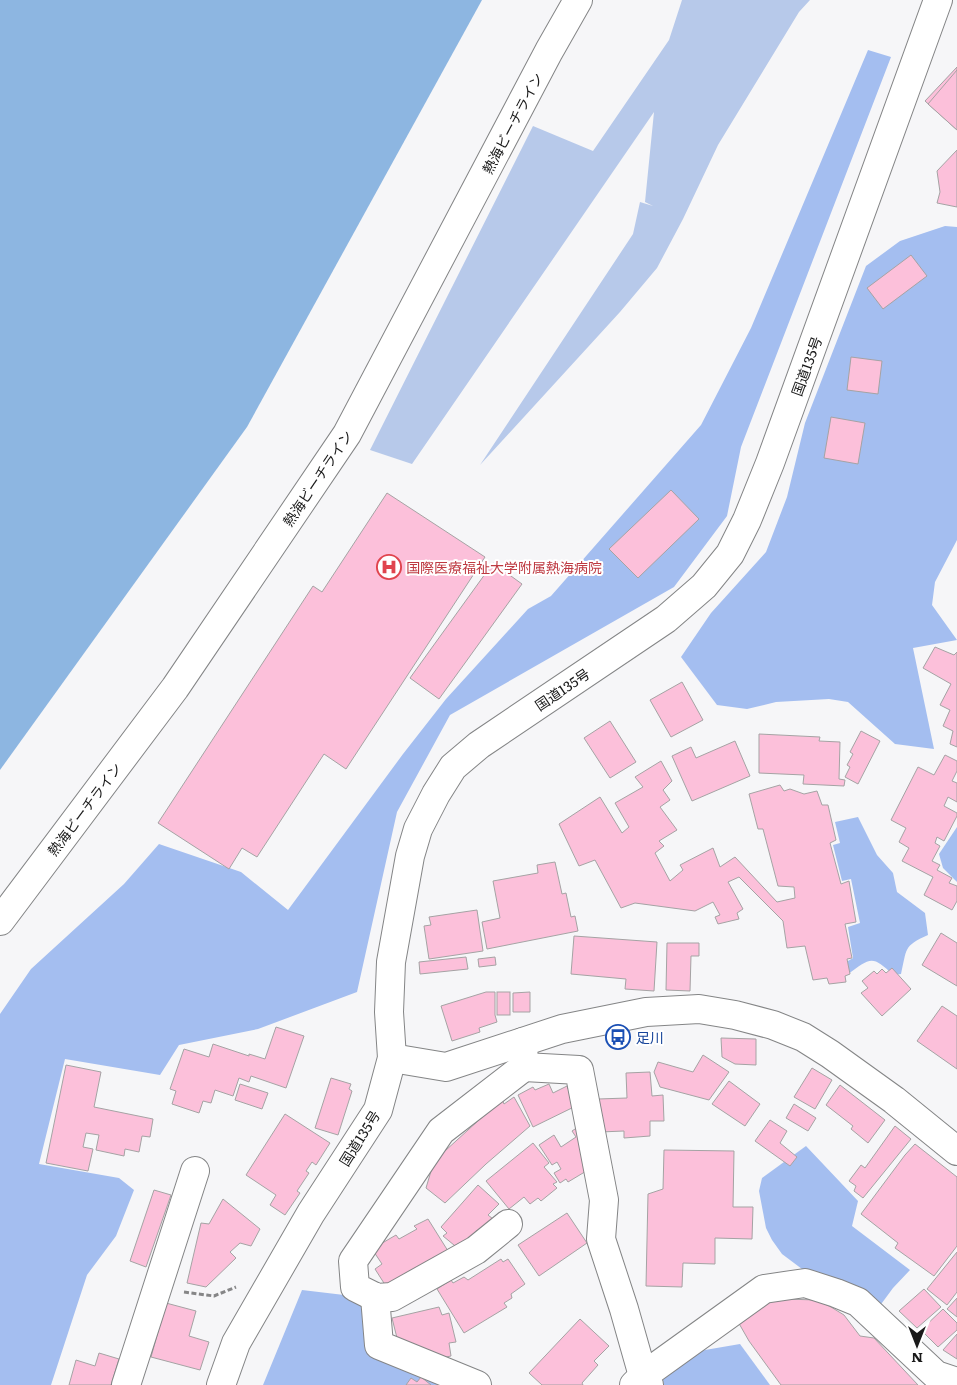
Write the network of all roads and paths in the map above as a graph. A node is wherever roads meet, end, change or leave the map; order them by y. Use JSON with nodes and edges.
{"nodes":[{"id":1,"x":578,"y":0,"type":"edge"},
{"id":2,"x":938,"y":0,"type":"edge"},
{"id":3,"x":0,"y":921,"type":"edge"},
{"id":4,"x":523,"y":1055,"type":"junction"},
{"id":5,"x":392,"y":1058,"type":"junction"},
{"id":6,"x":957,"y":1151,"type":"edge"},
{"id":7,"x":195,"y":1171,"type":"dead end"},
{"id":8,"x":508,"y":1224,"type":"dead end"},
{"id":9,"x":160,"y":1285,"type":"junction"},
{"id":10,"x":238,"y":1286,"type":"dead end"},
{"id":11,"x":375,"y":1297,"type":"junction"},
{"id":12,"x":642,"y":1382,"type":"edge"},
{"id":13,"x":957,"y":1382,"type":"edge"},
{"id":14,"x":126,"y":1385,"type":"edge"},
{"id":15,"x":221,"y":1385,"type":"edge"},
{"id":16,"x":477,"y":1385,"type":"edge"}],
"edges":[{"from":1,"to":3,"type":"main road","name":"熱海ビーチライン"},
{"from":2,"to":5,"type":"main road","name":"国道135号"},
{"from":4,"to":5,"type":"main road"},
{"from":4,"to":6,"type":"main road"},
{"from":4,"to":11,"type":"main road"},
{"from":4,"to":12,"type":"main road"},
{"from":5,"to":15,"type":"main road","name":"国道135号"},
{"from":7,"to":9,"type":"main road"},
{"from":8,"to":11,"type":"main road"},
{"from":9,"to":10,"type":"path"},
{"from":9,"to":14,"type":"main road"},
{"from":11,"to":16,"type":"main road"},
{"from":12,"to":13,"type":"main road"}]}
